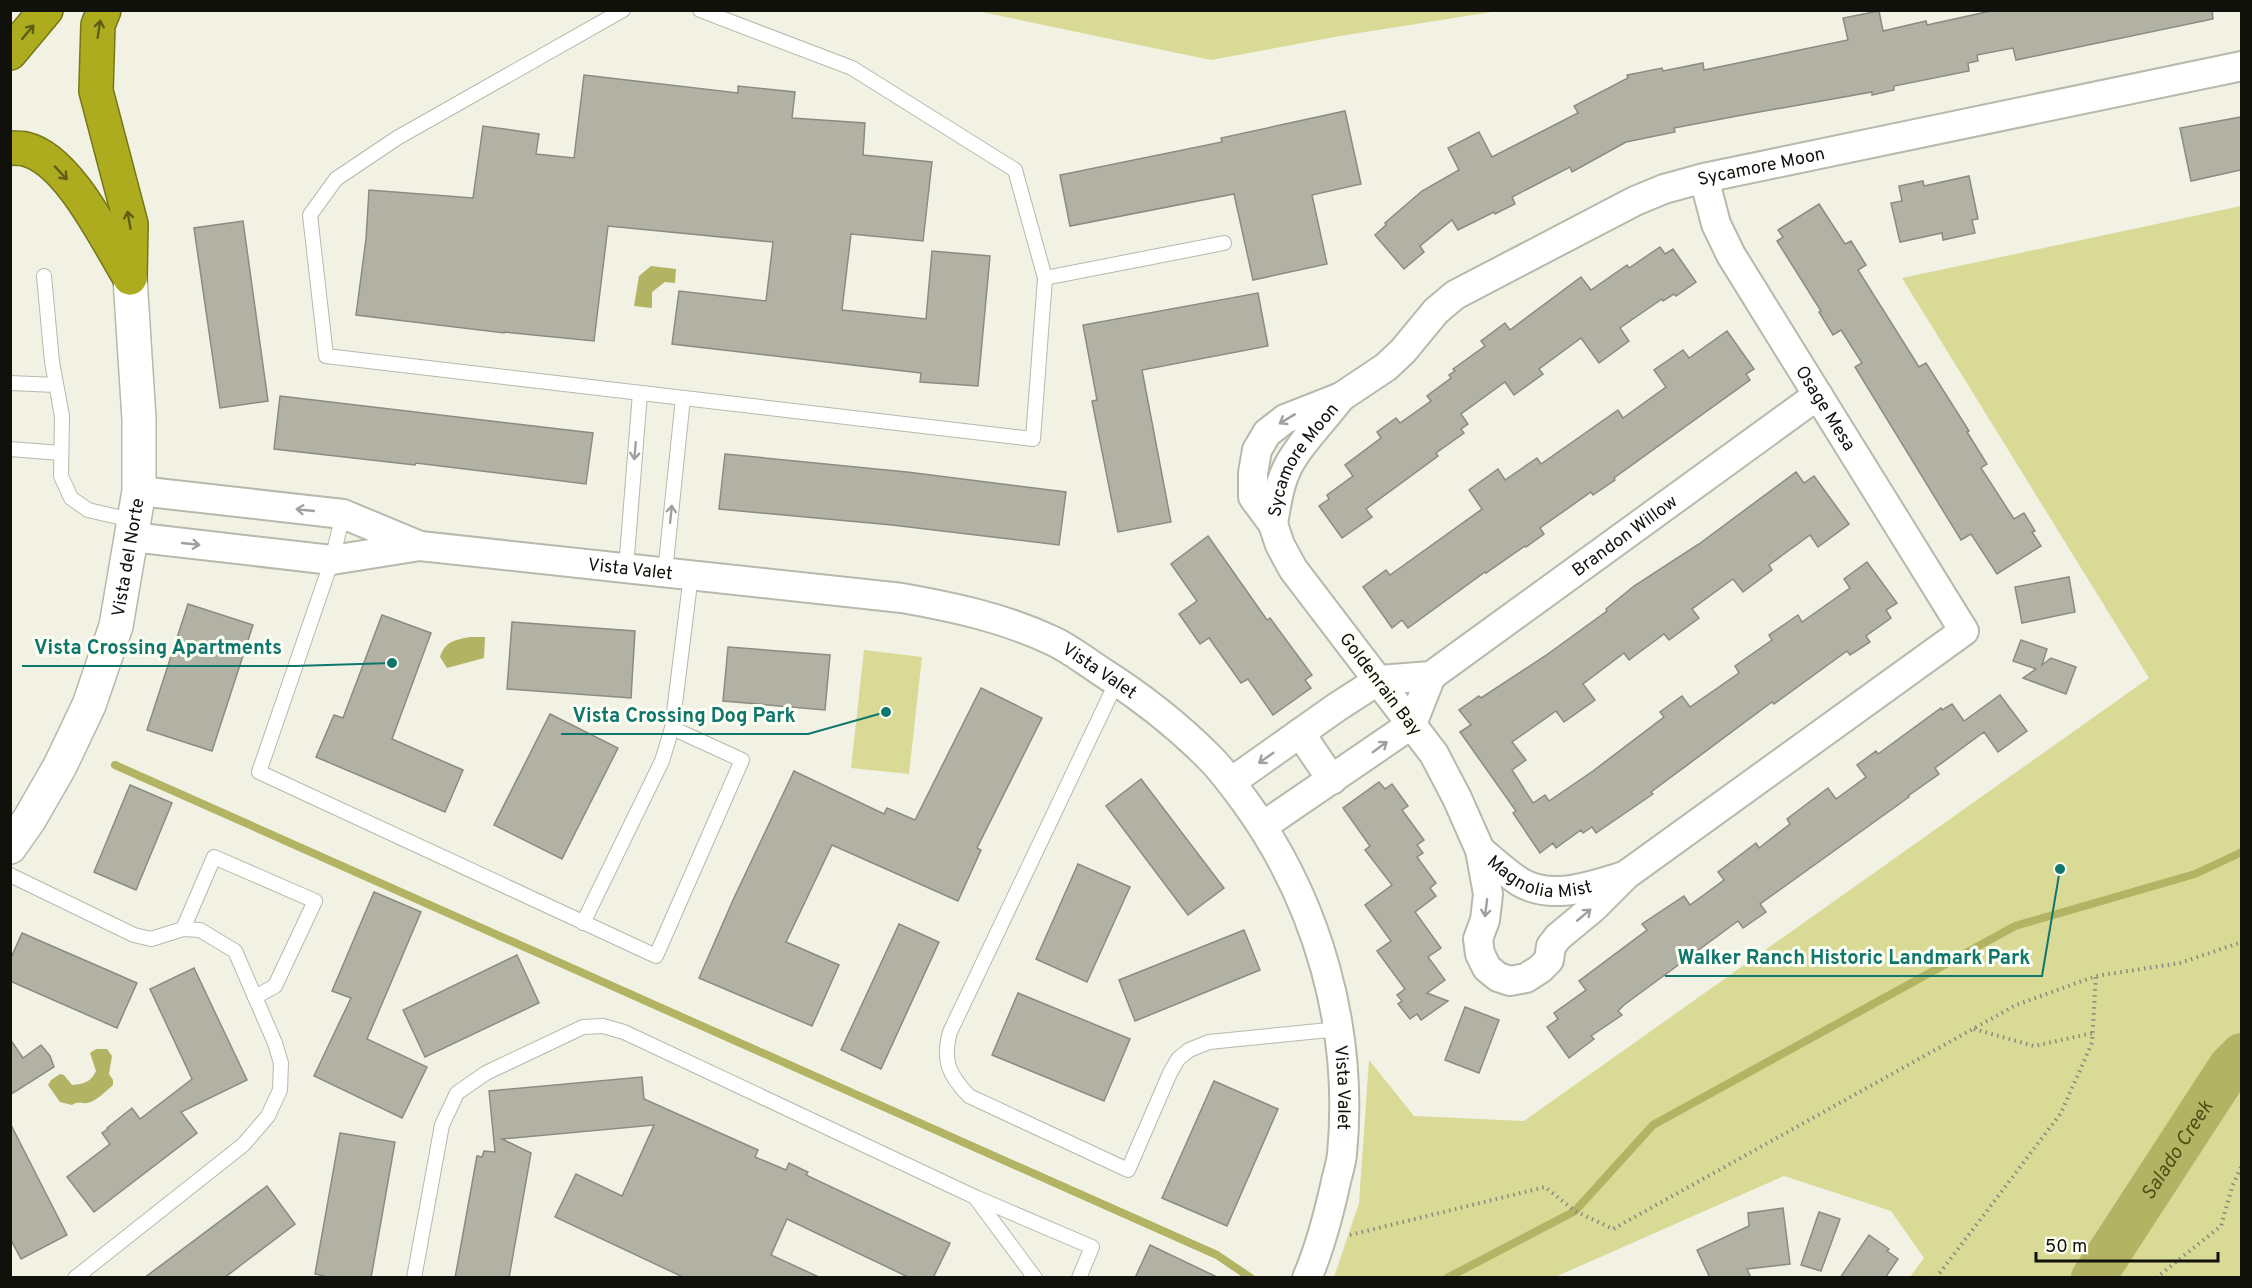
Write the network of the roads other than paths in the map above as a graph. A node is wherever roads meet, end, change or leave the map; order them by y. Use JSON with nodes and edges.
{"nodes":[{"id":1,"x":46,"y":10,"type":"edge"},
{"id":2,"x":104,"y":10,"type":"edge"},
{"id":3,"x":623,"y":10,"type":"edge"},
{"id":4,"x":700,"y":10,"type":"edge"},
{"id":5,"x":10,"y":53,"type":"edge"},
{"id":6,"x":2241,"y":66,"type":"edge"},
{"id":7,"x":10,"y":148,"type":"edge"},
{"id":8,"x":1704,"y":178,"type":"junction"},
{"id":9,"x":1224,"y":243,"type":"dead end"},
{"id":10,"x":44,"y":276,"type":"dead end"},
{"id":11,"x":130,"y":278,"type":"junction"},
{"id":12,"x":1045,"y":278,"type":"junction"},
{"id":13,"x":10,"y":383,"type":"edge"},
{"id":14,"x":56,"y":384,"type":"junction"},
{"id":15,"x":640,"y":393,"type":"junction"},
{"id":16,"x":1818,"y":395,"type":"junction"},
{"id":17,"x":683,"y":398,"type":"junction"},
{"id":18,"x":10,"y":449,"type":"edge"},
{"id":19,"x":61,"y":453,"type":"junction"},
{"id":20,"x":343,"y":514,"type":"junction"},
{"id":21,"x":136,"y":517,"type":"junction"},
{"id":22,"x":1273,"y":524,"type":"joint"},
{"id":23,"x":420,"y":546,"type":"junction"},
{"id":24,"x":333,"y":560,"type":"junction"},
{"id":25,"x":626,"y":568,"type":"junction"},
{"id":26,"x":678,"y":574,"type":"junction"},
{"id":27,"x":1964,"y":631,"type":"joint"},
{"id":28,"x":1431,"y":676,"type":"junction"},
{"id":29,"x":1379,"y":680,"type":"junction"},
{"id":30,"x":1117,"y":681,"type":"junction"},
{"id":31,"x":1412,"y":724,"type":"junction"},
{"id":32,"x":672,"y":728,"type":"junction"},
{"id":33,"x":1300,"y":734,"type":"junction"},
{"id":34,"x":1332,"y":780,"type":"junction"},
{"id":35,"x":1231,"y":782,"type":"junction"},
{"id":36,"x":1263,"y":826,"type":"junction"},
{"id":37,"x":10,"y":847,"type":"edge"},
{"id":38,"x":1480,"y":850,"type":"junction"},
{"id":39,"x":10,"y":874,"type":"edge"},
{"id":40,"x":1626,"y":875,"type":"junction"},
{"id":41,"x":583,"y":923,"type":"junction"},
{"id":42,"x":183,"y":929,"type":"junction"},
{"id":43,"x":255,"y":998,"type":"junction"},
{"id":44,"x":1339,"y":1029,"type":"junction"},
{"id":45,"x":975,"y":1197,"type":"junction"},
{"id":46,"x":75,"y":1278,"type":"edge"},
{"id":47,"x":414,"y":1278,"type":"edge"},
{"id":48,"x":1035,"y":1278,"type":"edge"},
{"id":49,"x":1079,"y":1278,"type":"edge"},
{"id":50,"x":1307,"y":1278,"type":"edge"}],
"edges":[{"from":5,"to":1,"type":"highway","one_way":true},
{"from":11,"to":2,"type":"highway","one_way":true},
{"from":3,"to":15,"type":"lane"},
{"from":4,"to":12,"type":"lane"},
{"from":6,"to":8,"type":"street","name":"Sycamore Moon"},
{"from":7,"to":11,"type":"highway","one_way":true},
{"from":8,"to":16,"type":"street","name":"Osage Mesa"},
{"from":8,"to":22,"type":"street","name":"Sycamore Moon"},
{"from":9,"to":12,"type":"lane"},
{"from":10,"to":14,"type":"lane"},
{"from":11,"to":21,"type":"street","name":"Vista del Norte"},
{"from":12,"to":17,"type":"lane"},
{"from":13,"to":14,"type":"lane"},
{"from":14,"to":19,"type":"lane"},
{"from":15,"to":17,"type":"lane"},
{"from":15,"to":25,"type":"lane","one_way":true},
{"from":16,"to":27,"type":"street","name":"Osage Mesa"},
{"from":16,"to":28,"type":"street","name":"Brandon Willow"},
{"from":26,"to":17,"type":"lane","one_way":true},
{"from":18,"to":19,"type":"lane"},
{"from":19,"to":21,"type":"lane"},
{"from":20,"to":21,"type":"street","name":"Vista Valet","one_way":true},
{"from":20,"to":23,"type":"street","name":"Vista Valet"},
{"from":20,"to":24,"type":"lane"},
{"from":21,"to":24,"type":"street","name":"Vista Valet","one_way":true},
{"from":21,"to":37,"type":"street","name":"Vista del Norte"},
{"from":22,"to":29,"type":"street","name":"Goldenrain Bay"},
{"from":23,"to":24,"type":"street","name":"Vista Valet"},
{"from":23,"to":25,"type":"street","name":"Vista Valet"},
{"from":24,"to":41,"type":"lane"},
{"from":25,"to":26,"type":"street","name":"Vista Valet"},
{"from":26,"to":30,"type":"street","name":"Vista Valet"},
{"from":26,"to":32,"type":"lane"},
{"from":27,"to":40,"type":"street","name":"Magnolia Mist"},
{"from":28,"to":29,"type":"street"},
{"from":28,"to":31,"type":"street"},
{"from":29,"to":31,"type":"street","name":"Goldenrain Bay"},
{"from":29,"to":33,"type":"street"},
{"from":30,"to":35,"type":"street","name":"Vista Valet"},
{"from":30,"to":44,"type":"lane"},
{"from":34,"to":31,"type":"street","one_way":true},
{"from":31,"to":38,"type":"street","name":"Goldenrain Bay"},
{"from":32,"to":41,"type":"lane"},
{"from":32,"to":41,"type":"lane"},
{"from":33,"to":34,"type":"street"},
{"from":33,"to":35,"type":"street","one_way":true},
{"from":34,"to":36,"type":"street"},
{"from":35,"to":36,"type":"street","name":"Vista Valet"},
{"from":36,"to":44,"type":"street","name":"Vista Valet"},
{"from":38,"to":40,"type":"street","name":"Magnolia Mist"},
{"from":38,"to":40,"type":"street","name":"Magnolia Mist","one_way":true},
{"from":39,"to":42,"type":"lane"},
{"from":42,"to":43,"type":"lane"},
{"from":42,"to":43,"type":"lane"},
{"from":43,"to":46,"type":"lane"},
{"from":44,"to":50,"type":"street","name":"Vista Valet"},
{"from":45,"to":47,"type":"lane"},
{"from":45,"to":48,"type":"lane"},
{"from":45,"to":49,"type":"lane"}]}
